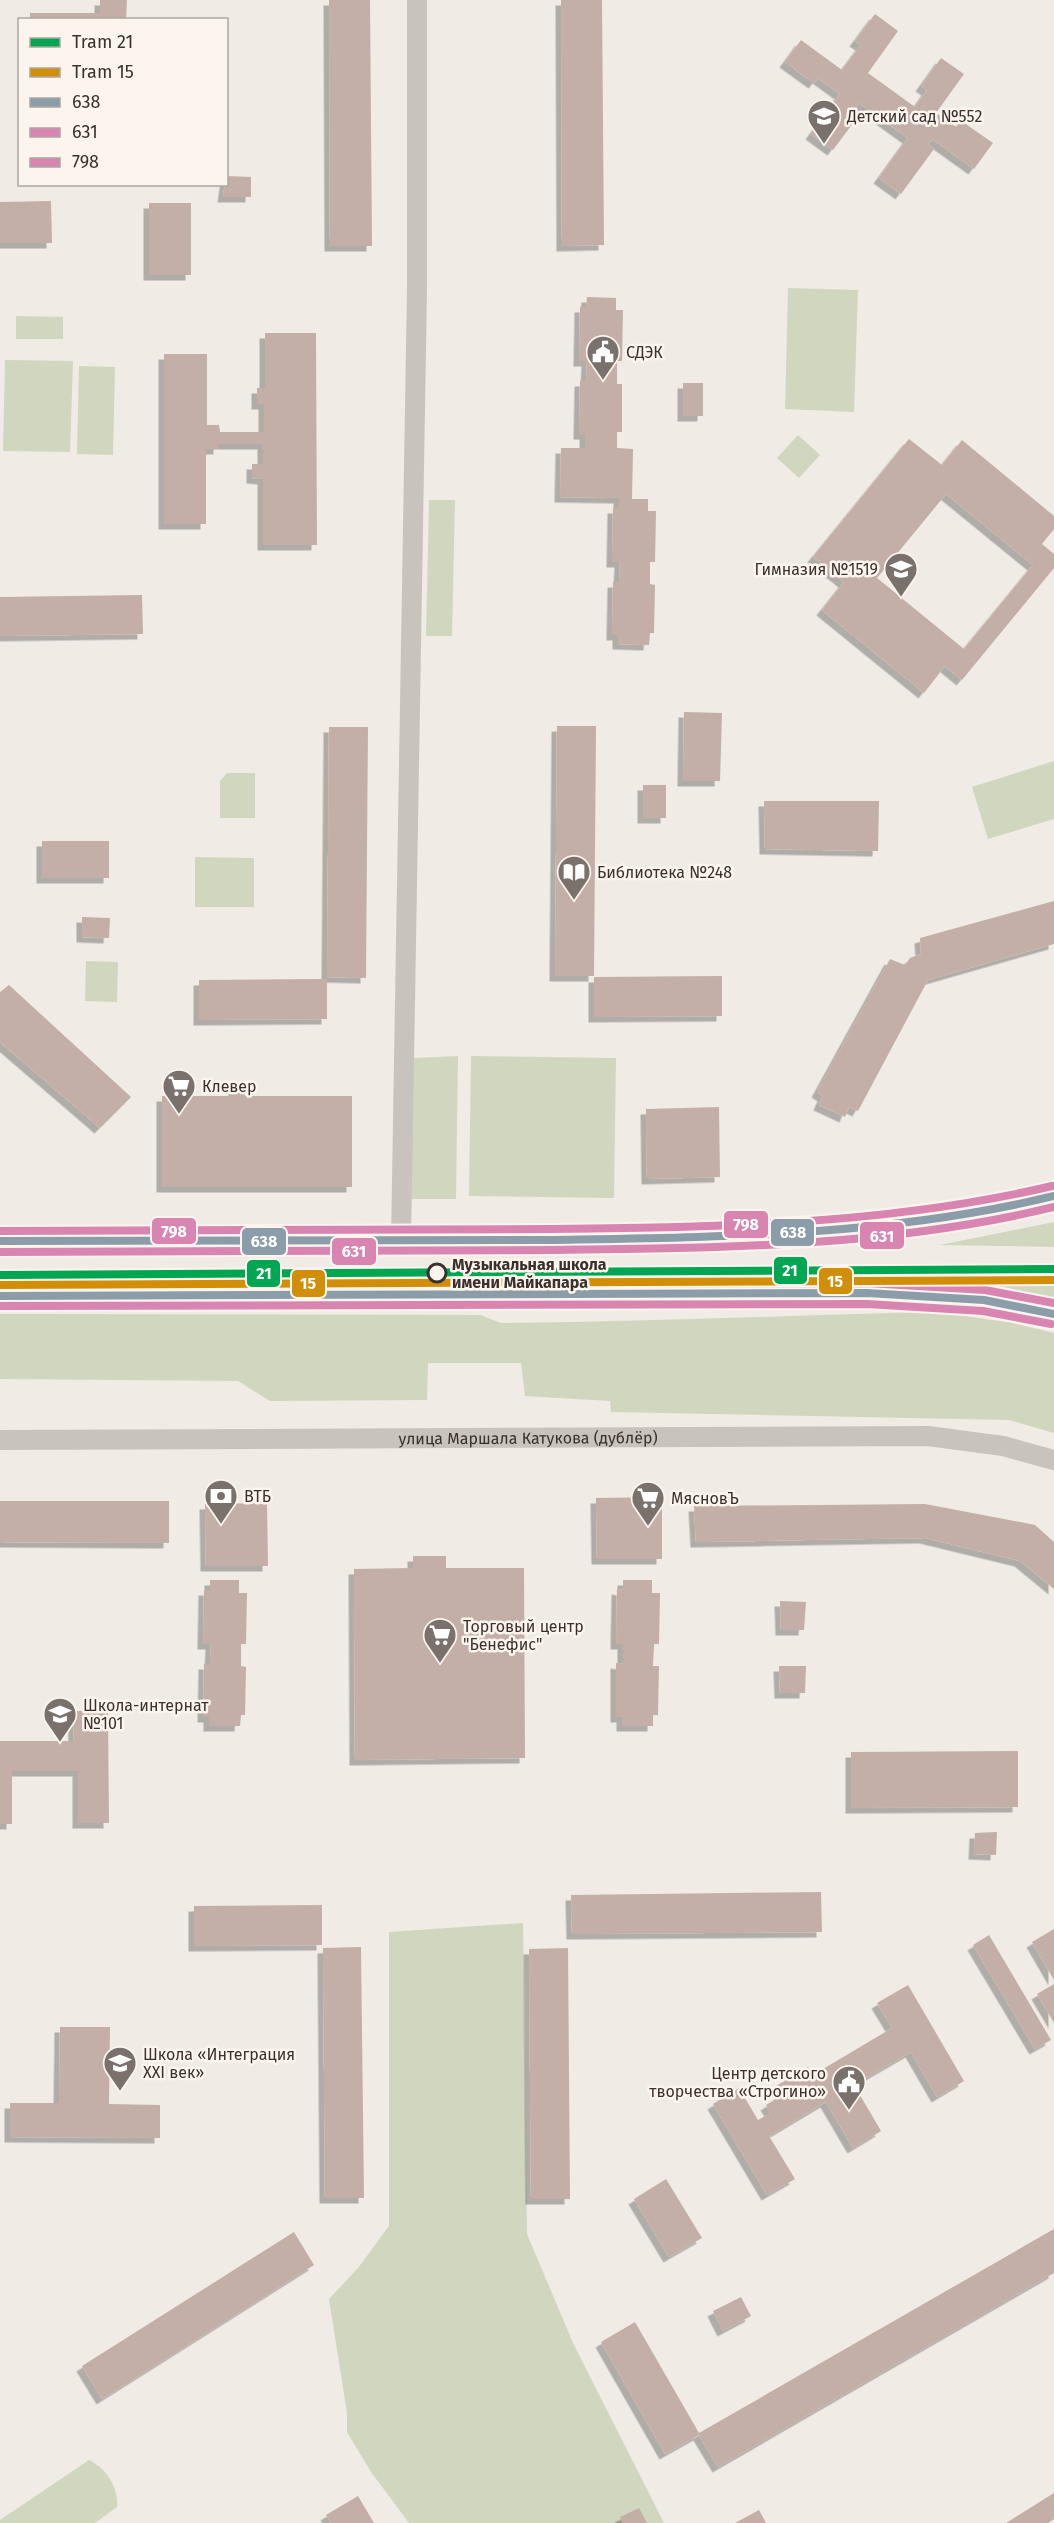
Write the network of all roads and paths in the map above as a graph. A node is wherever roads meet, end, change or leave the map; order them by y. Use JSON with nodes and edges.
{"nodes":[{"id":1,"x":417,"y":0,"type":"edge"},
{"id":2,"x":1054,"y":1197,"type":"edge"},
{"id":3,"x":401,"y":1240,"type":"junction"},
{"id":4,"x":0,"y":1241,"type":"edge"},
{"id":5,"x":0,"y":1296,"type":"edge"},
{"id":6,"x":1054,"y":1314,"type":"edge"},
{"id":7,"x":0,"y":1440,"type":"edge"},
{"id":8,"x":1054,"y":1460,"type":"edge"}],
"edges":[{"from":1,"to":3,"type":"street"},
{"from":2,"to":3,"type":"main road"},
{"from":3,"to":4,"type":"main road"},
{"from":5,"to":6,"type":"main road"},
{"from":7,"to":8,"type":"street","name":"улица Маршала Катукова (дублёр)"}]}
